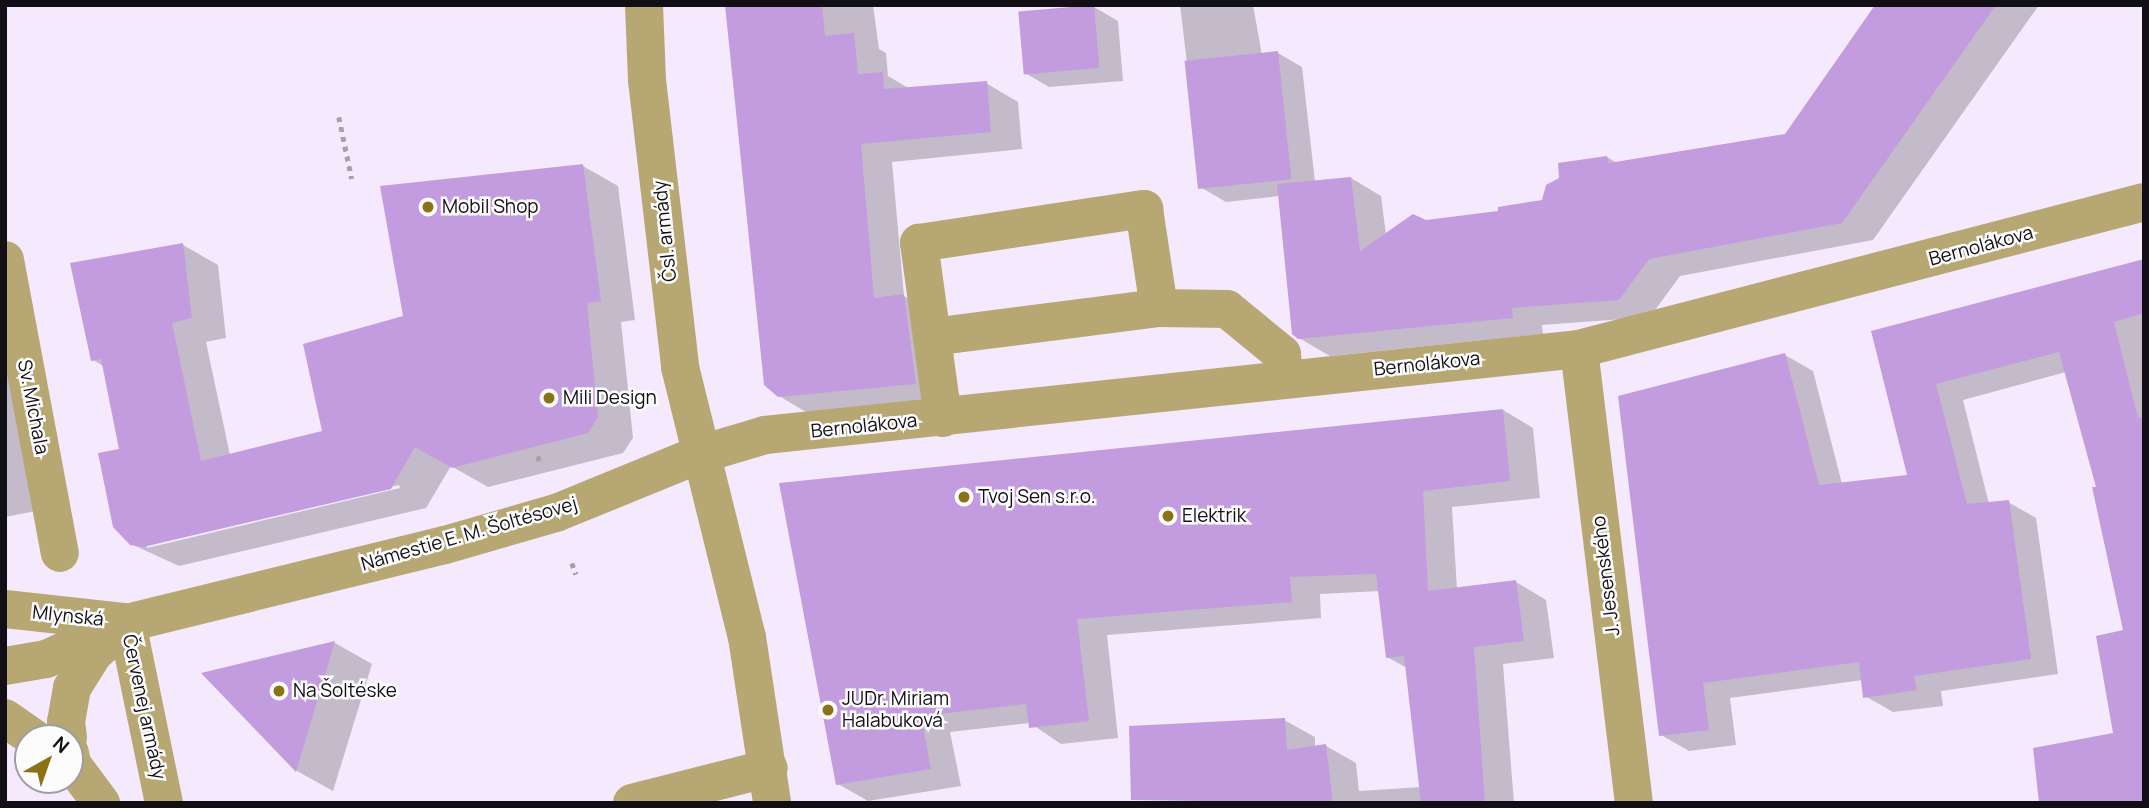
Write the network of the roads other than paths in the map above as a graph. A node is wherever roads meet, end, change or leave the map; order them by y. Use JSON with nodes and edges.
{"nodes":[{"id":1,"x":643,"y":5,"type":"edge"},
{"id":2,"x":2144,"y":202,"type":"edge"},
{"id":3,"x":5,"y":260,"type":"edge"},
{"id":4,"x":1159,"y":308,"type":"junction"},
{"id":5,"x":932,"y":337,"type":"junction"},
{"id":6,"x":1579,"y":349,"type":"junction"},
{"id":7,"x":1284,"y":379,"type":"junction"},
{"id":8,"x":943,"y":418,"type":"junction"},
{"id":9,"x":698,"y":456,"type":"junction"},
{"id":10,"x":60,"y":553,"type":"dead end"},
{"id":11,"x":5,"y":609,"type":"edge"},
{"id":12,"x":127,"y":622,"type":"junction"},
{"id":13,"x":5,"y":666,"type":"edge"},
{"id":14,"x":66,"y":724,"type":"edge"},
{"id":15,"x":84,"y":777,"type":"edge"},
{"id":16,"x":771,"y":785,"type":"edge"},
{"id":17,"x":100,"y":803,"type":"edge"},
{"id":18,"x":163,"y":803,"type":"edge"},
{"id":19,"x":632,"y":803,"type":"edge"},
{"id":20,"x":1634,"y":803,"type":"edge"}],
"edges":[{"from":1,"to":9,"type":"street","name":"Čsl. armády"},
{"from":2,"to":6,"type":"street","name":"Bernolákova"},
{"from":3,"to":10,"type":"street","name":"Sv. Michala"},
{"from":4,"to":5,"type":"street"},
{"from":4,"to":5,"type":"street"},
{"from":4,"to":7,"type":"street"},
{"from":5,"to":8,"type":"street"},
{"from":6,"to":7,"type":"street","name":"Bernolákova"},
{"from":6,"to":20,"type":"street","name":"J. Jesenského"},
{"from":7,"to":8,"type":"street","name":"Bernolákova"},
{"from":8,"to":9,"type":"street","name":"Bernolákova"},
{"from":9,"to":12,"type":"street","name":"Námestie E. M. Šoltésovej"},
{"from":9,"to":16,"type":"street"},
{"from":11,"to":12,"type":"street","name":"Mlynská"},
{"from":12,"to":13,"type":"street","name":"Mlynská"},
{"from":12,"to":14,"type":"street","name":"Červenej armády"},
{"from":12,"to":18,"type":"street","name":"Červenej armády"},
{"from":15,"to":17,"type":"street","name":"Červenej armády"},
{"from":16,"to":19,"type":"street"}]}
